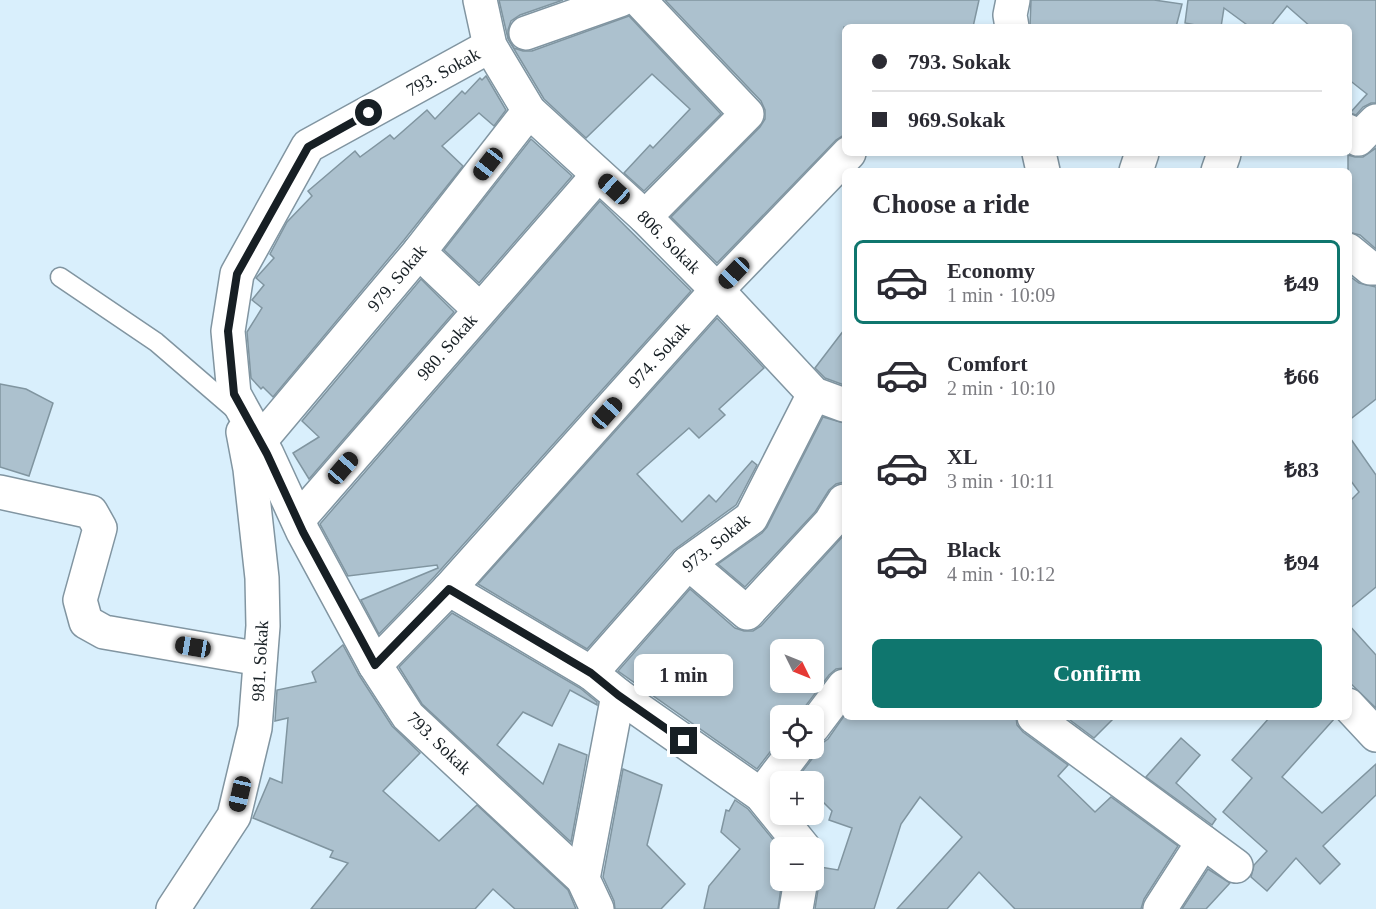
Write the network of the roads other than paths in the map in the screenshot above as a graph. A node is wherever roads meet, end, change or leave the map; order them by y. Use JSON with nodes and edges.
{"nodes":[{"id":1,"x":480,"y":0,"type":"edge"},
{"id":2,"x":620,"y":0,"type":"edge"},
{"id":3,"x":639,"y":0,"type":"edge"},
{"id":4,"x":526,"y":33,"type":"dead end"},
{"id":5,"x":490,"y":46,"type":"junction"},
{"id":6,"x":529,"y":111,"type":"junction"},
{"id":7,"x":1376,"y":121,"type":"edge"},
{"id":8,"x":1352,"y":134,"type":"edge"},
{"id":9,"x":846,"y":156,"type":"edge"},
{"id":10,"x":598,"y":175,"type":"junction"},
{"id":11,"x":645,"y":217,"type":"junction"},
{"id":12,"x":419,"y":252,"type":"junction"},
{"id":13,"x":1352,"y":253,"type":"edge"},
{"id":14,"x":1376,"y":268,"type":"edge"},
{"id":15,"x":60,"y":277,"type":"dead end"},
{"id":16,"x":717,"y":290,"type":"junction"},
{"id":17,"x":479,"y":309,"type":"junction"},
{"id":18,"x":814,"y":394,"type":"junction"},
{"id":19,"x":236,"y":403,"type":"junction"},
{"id":20,"x":842,"y":404,"type":"edge"},
{"id":21,"x":260,"y":441,"type":"junction"},
{"id":22,"x":0,"y":492,"type":"edge"},
{"id":23,"x":842,"y":504,"type":"edge"},
{"id":24,"x":298,"y":520,"type":"junction"},
{"id":25,"x":688,"y":564,"type":"junction"},
{"id":26,"x":449,"y":589,"type":"junction"},
{"id":27,"x":260,"y":659,"type":"junction"},
{"id":28,"x":375,"y":665,"type":"junction"},
{"id":29,"x":591,"y":673,"type":"junction"},
{"id":30,"x":842,"y":689,"type":"edge"},
{"id":31,"x":618,"y":695,"type":"junction"},
{"id":32,"x":1352,"y":709,"type":"edge"},
{"id":33,"x":824,"y":712,"type":"edge"},
{"id":34,"x":1038,"y":720,"type":"edge"},
{"id":35,"x":1376,"y":735,"type":"edge"},
{"id":36,"x":789,"y":759,"type":"edge"},
{"id":37,"x":762,"y":795,"type":"junction"},
{"id":38,"x":795,"y":837,"type":"edge"},
{"id":39,"x":1203,"y":842,"type":"junction"},
{"id":40,"x":1236,"y":866,"type":"dead end"},
{"id":41,"x":583,"y":879,"type":"junction"},
{"id":42,"x":799,"y":891,"type":"edge"},
{"id":43,"x":173,"y":909,"type":"edge"},
{"id":44,"x":597,"y":909,"type":"edge"},
{"id":45,"x":796,"y":909,"type":"edge"},
{"id":46,"x":1160,"y":909,"type":"edge"}],
"edges":[{"from":1,"to":5,"type":"street","name":"806. Sokak"},
{"from":2,"to":4,"type":"street"},
{"from":3,"to":11,"type":"street"},
{"from":5,"to":6,"type":"street","name":"806. Sokak"},
{"from":5,"to":19,"type":"street","name":"793. Sokak"},
{"from":6,"to":10,"type":"street","name":"806. Sokak"},
{"from":6,"to":12,"type":"street","name":"979. Sokak"},
{"from":7,"to":8,"type":"street"},
{"from":9,"to":16,"type":"street","name":"974. Sokak"},
{"from":10,"to":11,"type":"street","name":"806. Sokak"},
{"from":10,"to":17,"type":"street","name":"980. Sokak"},
{"from":11,"to":16,"type":"street","name":"806. Sokak"},
{"from":12,"to":17,"type":"street"},
{"from":12,"to":21,"type":"street","name":"979. Sokak"},
{"from":13,"to":14,"type":"street"},
{"from":15,"to":19,"type":"lane"},
{"from":16,"to":18,"type":"street","name":"806. Sokak"},
{"from":16,"to":26,"type":"street","name":"974. Sokak"},
{"from":17,"to":24,"type":"street","name":"980. Sokak"},
{"from":18,"to":20,"type":"street","name":"806. Sokak"},
{"from":18,"to":25,"type":"street","name":"973. Sokak"},
{"from":19,"to":21,"type":"street","name":"793. Sokak"},
{"from":19,"to":27,"type":"street","name":"981. Sokak"},
{"from":21,"to":24,"type":"street","name":"793. Sokak"},
{"from":22,"to":27,"type":"street"},
{"from":23,"to":25,"type":"street"},
{"from":24,"to":28,"type":"street","name":"793. Sokak"},
{"from":25,"to":29,"type":"street","name":"973. Sokak"},
{"from":26,"to":28,"type":"street","name":"974. Sokak"},
{"from":26,"to":29,"type":"street"},
{"from":27,"to":43,"type":"street","name":"981. Sokak"},
{"from":28,"to":41,"type":"street","name":"793. Sokak"},
{"from":29,"to":31,"type":"street"},
{"from":30,"to":33,"type":"street"},
{"from":31,"to":37,"type":"street"},
{"from":31,"to":41,"type":"street"},
{"from":32,"to":35,"type":"street"},
{"from":34,"to":39,"type":"street"},
{"from":36,"to":37,"type":"street"},
{"from":37,"to":38,"type":"street"},
{"from":39,"to":40,"type":"street"},
{"from":39,"to":46,"type":"street"},
{"from":41,"to":44,"type":"street"},
{"from":42,"to":45,"type":"street"}]}
